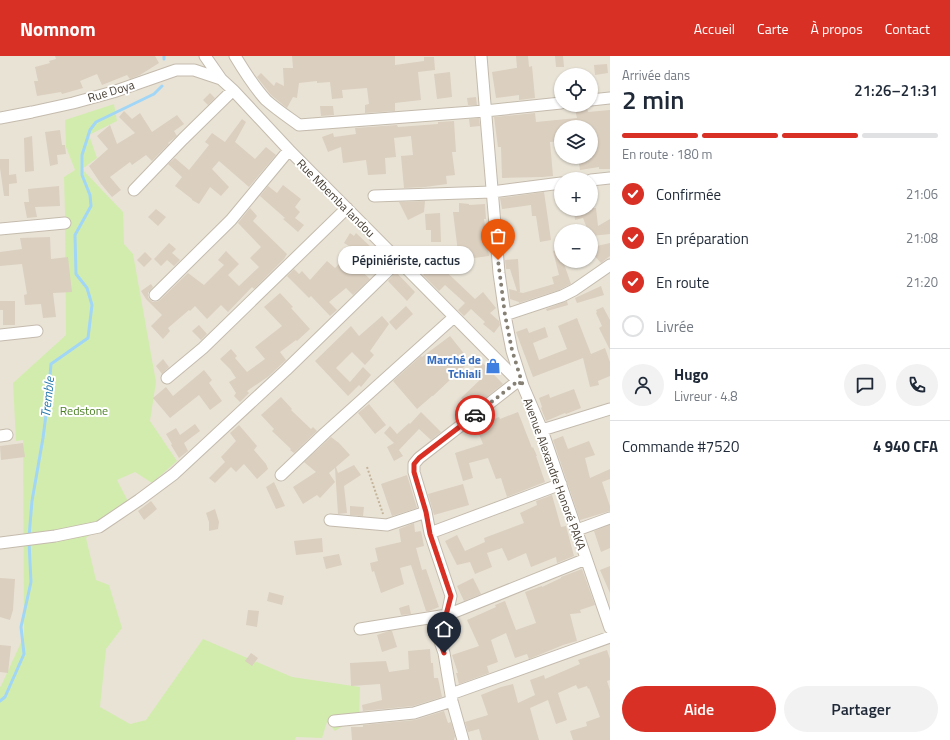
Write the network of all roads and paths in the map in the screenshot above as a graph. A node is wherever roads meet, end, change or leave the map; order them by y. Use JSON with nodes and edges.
{"nodes":[{"id":1,"x":208,"y":56,"type":"edge"},
{"id":2,"x":235,"y":56,"type":"edge"},
{"id":3,"x":481,"y":56,"type":"edge"},
{"id":4,"x":221,"y":79,"type":"junction"},
{"id":5,"x":233,"y":90,"type":"junction"},
{"id":6,"x":610,"y":98,"type":"edge"},
{"id":7,"x":598,"y":99,"type":"edge"},
{"id":8,"x":554,"y":104,"type":"edge"},
{"id":9,"x":485,"y":111,"type":"junction"},
{"id":10,"x":0,"y":118,"type":"edge"},
{"id":11,"x":289,"y":150,"type":"junction"},
{"id":12,"x":610,"y":178,"type":"edge"},
{"id":13,"x":598,"y":179,"type":"edge"},
{"id":14,"x":554,"y":185,"type":"edge"},
{"id":15,"x":134,"y":190,"type":"dead end"},
{"id":16,"x":492,"y":192,"type":"junction"},
{"id":17,"x":374,"y":196,"type":"dead end"},
{"id":18,"x":347,"y":208,"type":"junction"},
{"id":19,"x":65,"y":223,"type":"dead end"},
{"id":20,"x":0,"y":229,"type":"edge"},
{"id":21,"x":399,"y":260,"type":"junction"},
{"id":22,"x":610,"y":265,"type":"edge"},
{"id":23,"x":155,"y":295,"type":"dead end"},
{"id":24,"x":505,"y":315,"type":"junction"},
{"id":25,"x":454,"y":317,"type":"junction"},
{"id":26,"x":36,"y":331,"type":"dead end"},
{"id":27,"x":0,"y":335,"type":"edge"},
{"id":28,"x":167,"y":378,"type":"dead end"},
{"id":29,"x":520,"y":384,"type":"junction"},
{"id":30,"x":610,"y":409,"type":"edge"},
{"id":31,"x":542,"y":430,"type":"junction"},
{"id":32,"x":367,"y":466,"type":"dead end"},
{"id":33,"x":280,"y":475,"type":"dead end"},
{"id":34,"x":561,"y":484,"type":"junction"},
{"id":35,"x":426,"y":512,"type":"junction"},
{"id":36,"x":610,"y":518,"type":"edge"},
{"id":37,"x":330,"y":520,"type":"dead end"},
{"id":38,"x":387,"y":525,"type":"junction"},
{"id":39,"x":577,"y":530,"type":"junction"},
{"id":40,"x":430,"y":534,"type":"junction"},
{"id":41,"x":0,"y":543,"type":"edge"},
{"id":42,"x":586,"y":559,"type":"junction"},
{"id":43,"x":607,"y":611,"type":"edge"},
{"id":44,"x":446,"y":615,"type":"junction"},
{"id":45,"x":610,"y":628,"type":"edge"},
{"id":46,"x":360,"y":629,"type":"dead end"},
{"id":47,"x":610,"y":637,"type":"edge"},
{"id":48,"x":452,"y":697,"type":"junction"},
{"id":49,"x":334,"y":721,"type":"dead end"},
{"id":50,"x":463,"y":740,"type":"edge"}],
"edges":[{"from":1,"to":4,"type":"street","name":"Rue Mbemba landou"},
{"from":2,"to":9,"type":"street"},
{"from":3,"to":9,"type":"street","name":"Avenue Alexandre Honoré PAKA"},
{"from":4,"to":5,"type":"street","name":"Rue Mbemba landou"},
{"from":4,"to":10,"type":"street","name":"Rue Doya"},
{"from":5,"to":11,"type":"street","name":"Rue Mbemba landou"},
{"from":5,"to":15,"type":"street"},
{"from":6,"to":7,"type":"street"},
{"from":8,"to":9,"type":"street"},
{"from":9,"to":16,"type":"street","name":"Avenue Alexandre Honoré PAKA"},
{"from":11,"to":18,"type":"street","name":"Rue Mbemba landou"},
{"from":11,"to":23,"type":"street"},
{"from":12,"to":13,"type":"street"},
{"from":14,"to":16,"type":"street"},
{"from":16,"to":17,"type":"street"},
{"from":16,"to":24,"type":"street","name":"Avenue Alexandre Honoré PAKA"},
{"from":18,"to":21,"type":"street","name":"Rue Mbemba landou"},
{"from":18,"to":28,"type":"street"},
{"from":19,"to":20,"type":"street"},
{"from":21,"to":25,"type":"street","name":"Rue Mbemba landou"},
{"from":21,"to":41,"type":"street"},
{"from":22,"to":24,"type":"street"},
{"from":24,"to":29,"type":"street","name":"Avenue Alexandre Honoré PAKA"},
{"from":25,"to":29,"type":"street","name":"Rue Mbemba landou"},
{"from":25,"to":33,"type":"street"},
{"from":26,"to":27,"type":"street"},
{"from":29,"to":31,"type":"street","name":"Avenue Alexandre Honoré PAKA"},
{"from":29,"to":35,"type":"street"},
{"from":30,"to":31,"type":"street"},
{"from":31,"to":34,"type":"street","name":"Avenue Alexandre Honoré PAKA"},
{"from":32,"to":38,"type":"path"},
{"from":34,"to":39,"type":"street","name":"Avenue Alexandre Honoré PAKA"},
{"from":34,"to":40,"type":"street"},
{"from":35,"to":38,"type":"street"},
{"from":35,"to":40,"type":"street"},
{"from":36,"to":39,"type":"street"},
{"from":37,"to":38,"type":"street"},
{"from":39,"to":42,"type":"street","name":"Avenue Alexandre Honoré PAKA"},
{"from":40,"to":44,"type":"street"},
{"from":42,"to":43,"type":"street","name":"Avenue Alexandre Honoré PAKA"},
{"from":42,"to":44,"type":"street"},
{"from":43,"to":45,"type":"street","name":"Avenue Alexandre Honoré PAKA"},
{"from":44,"to":46,"type":"street"},
{"from":44,"to":48,"type":"street"},
{"from":47,"to":48,"type":"street"},
{"from":48,"to":49,"type":"street"},
{"from":48,"to":50,"type":"street"}]}
